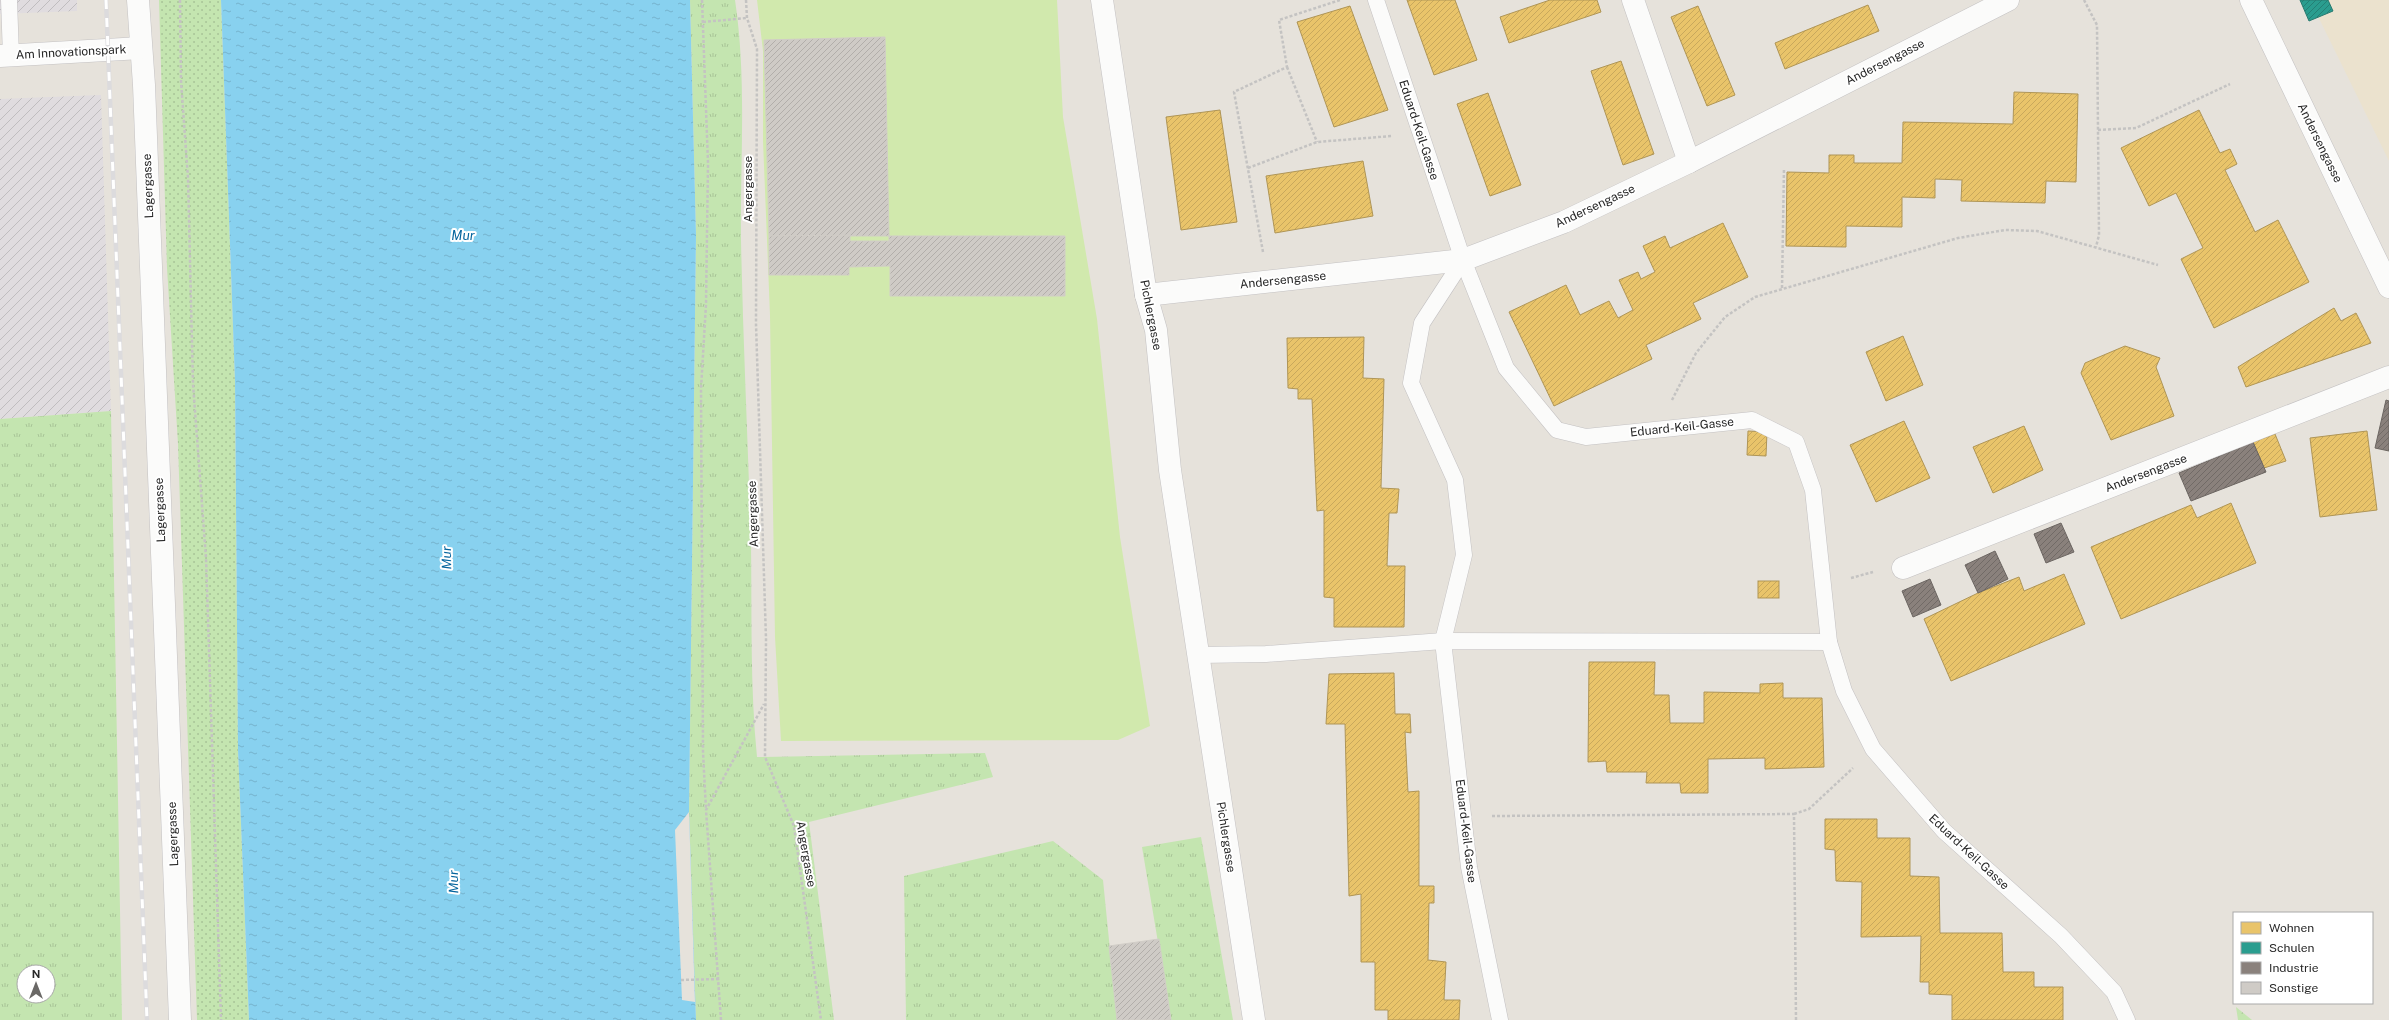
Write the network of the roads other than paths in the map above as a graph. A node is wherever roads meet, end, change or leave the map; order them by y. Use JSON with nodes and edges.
{"nodes":[{"id":1,"x":9,"y":0,"type":"edge"},
{"id":2,"x":138,"y":0,"type":"edge"},
{"id":3,"x":1102,"y":0,"type":"edge"},
{"id":4,"x":1376,"y":0,"type":"edge"},
{"id":5,"x":1633,"y":0,"type":"edge"},
{"id":6,"x":2008,"y":0,"type":"edge"},
{"id":7,"x":2251,"y":0,"type":"edge"},
{"id":8,"x":141,"y":48,"type":"junction"},
{"id":9,"x":6,"y":56,"type":"edge"},
{"id":10,"x":1689,"y":162,"type":"junction"},
{"id":11,"x":1463,"y":260,"type":"junction"},
{"id":12,"x":2389,"y":287,"type":"edge"},
{"id":13,"x":1146,"y":295,"type":"junction"},
{"id":14,"x":2389,"y":377,"type":"edge"},
{"id":15,"x":1903,"y":568,"type":"road end"},
{"id":16,"x":1443,"y":641,"type":"junction"},
{"id":17,"x":1829,"y":642,"type":"junction"},
{"id":18,"x":1198,"y":655,"type":"junction"},
{"id":19,"x":180,"y":1020,"type":"edge"},
{"id":20,"x":1254,"y":1020,"type":"edge"},
{"id":21,"x":1500,"y":1020,"type":"edge"},
{"id":22,"x":2127,"y":1020,"type":"edge"}],
"edges":[{"from":1,"to":9,"type":"lane"},
{"from":2,"to":8,"type":"street","name":"Lagergasse"},
{"from":3,"to":13,"type":"street","name":"Pichlergasse"},
{"from":4,"to":11,"type":"lane","name":"Eduard-Keil-Gasse"},
{"from":5,"to":10,"type":"street"},
{"from":6,"to":10,"type":"street","name":"Andersengasse"},
{"from":7,"to":12,"type":"street","name":"Andersengasse"},
{"from":8,"to":9,"type":"street","name":"Am Innovationspark"},
{"from":8,"to":19,"type":"street","name":"Lagergasse"},
{"from":10,"to":11,"type":"street","name":"Andersengasse"},
{"from":11,"to":13,"type":"street","name":"Andersengasse"},
{"from":11,"to":16,"type":"lane","name":"Eduard-Keil-Gasse"},
{"from":11,"to":17,"type":"lane","name":"Eduard-Keil-Gasse"},
{"from":13,"to":18,"type":"street","name":"Pichlergasse"},
{"from":14,"to":15,"type":"street","name":"Andersengasse"},
{"from":16,"to":17,"type":"lane"},
{"from":16,"to":18,"type":"lane"},
{"from":16,"to":21,"type":"lane","name":"Eduard-Keil-Gasse"},
{"from":17,"to":22,"type":"lane","name":"Eduard-Keil-Gasse"},
{"from":18,"to":20,"type":"street","name":"Pichlergasse"}]}
